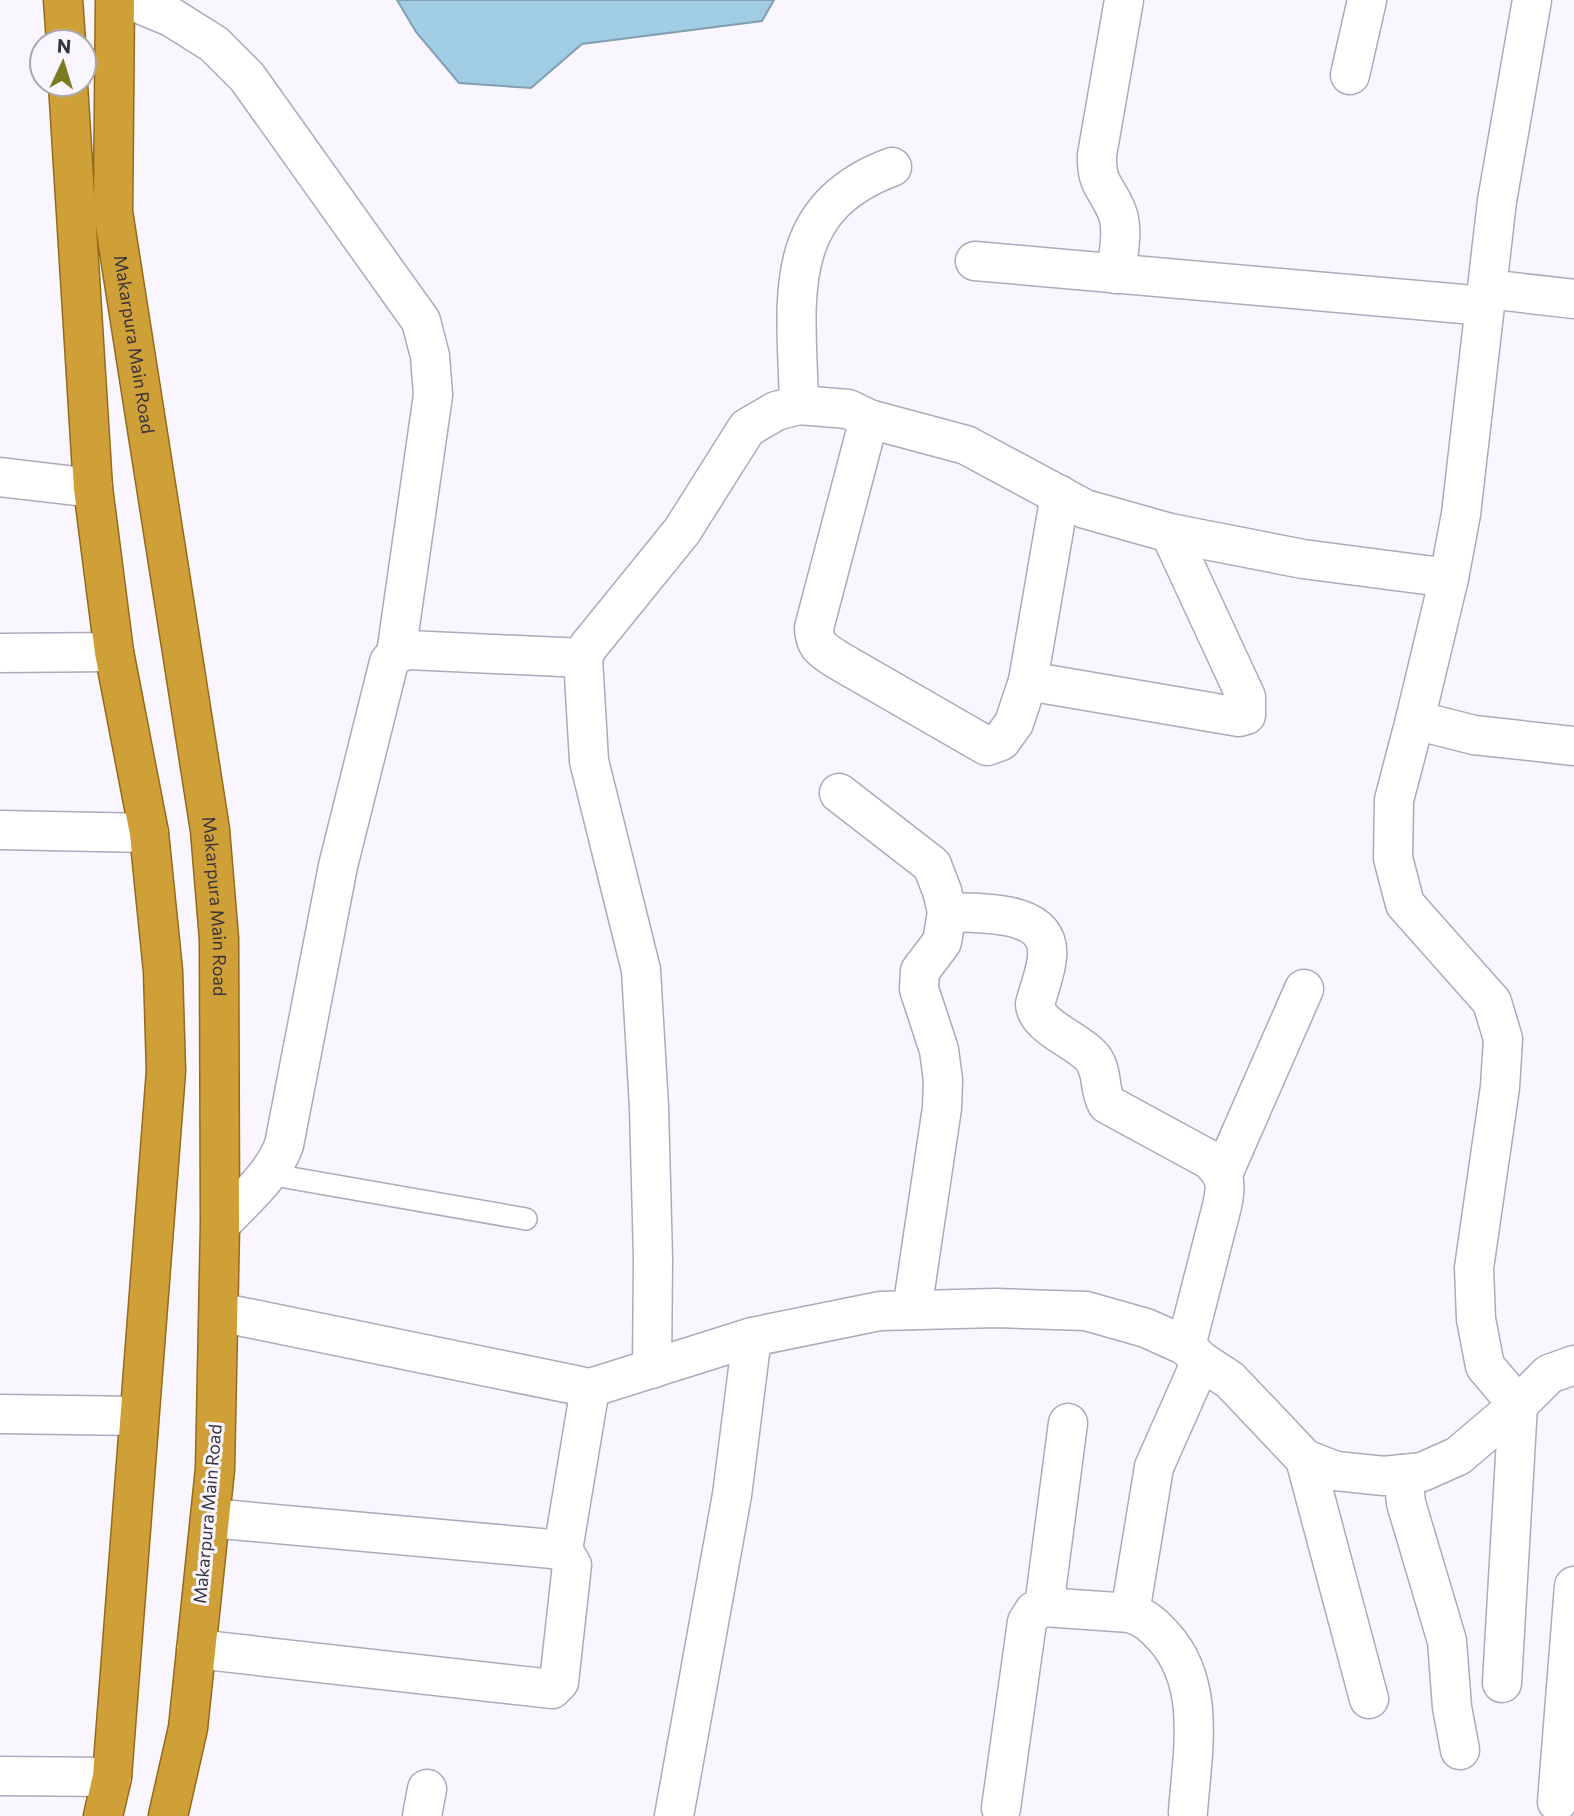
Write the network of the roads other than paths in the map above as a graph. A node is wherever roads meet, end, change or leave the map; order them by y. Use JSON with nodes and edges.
{"nodes":[{"id":1,"x":63,"y":0,"type":"edge"},
{"id":2,"x":115,"y":0,"type":"edge"},
{"id":3,"x":130,"y":0,"type":"edge"},
{"id":4,"x":1124,"y":0,"type":"edge"},
{"id":5,"x":1367,"y":0,"type":"edge"},
{"id":6,"x":1531,"y":0,"type":"edge"},
{"id":7,"x":65,"y":28,"type":"edge"},
{"id":8,"x":1350,"y":75,"type":"dead end"},
{"id":9,"x":69,"y":98,"type":"edge"},
{"id":10,"x":892,"y":167,"type":"dead end"},
{"id":11,"x":975,"y":261,"type":"dead end"},
{"id":12,"x":1116,"y":274,"type":"junction"},
{"id":13,"x":1486,"y":297,"type":"junction"},
{"id":14,"x":1574,"y":299,"type":"edge"},
{"id":15,"x":799,"y":405,"type":"junction"},
{"id":16,"x":869,"y":418,"type":"junction"},
{"id":17,"x":0,"y":477,"type":"edge"},
{"id":18,"x":93,"y":488,"type":"junction"},
{"id":19,"x":1060,"y":495,"type":"junction"},
{"id":20,"x":1170,"y":533,"type":"junction"},
{"id":21,"x":1449,"y":578,"type":"junction"},
{"id":22,"x":114,"y":652,"type":"junction"},
{"id":23,"x":0,"y":653,"type":"edge"},
{"id":24,"x":396,"y":654,"type":"junction"},
{"id":25,"x":583,"y":659,"type":"junction"},
{"id":26,"x":1028,"y":681,"type":"junction"},
{"id":27,"x":1415,"y":720,"type":"junction"},
{"id":28,"x":1574,"y":746,"type":"edge"},
{"id":29,"x":839,"y":793,"type":"dead end"},
{"id":30,"x":0,"y":830,"type":"edge"},
{"id":31,"x":149,"y":833,"type":"junction"},
{"id":32,"x":947,"y":912,"type":"junction"},
{"id":33,"x":1304,"y":989,"type":"dead end"},
{"id":34,"x":268,"y":1174,"type":"junction"},
{"id":35,"x":1223,"y":1174,"type":"junction"},
{"id":36,"x":526,"y":1219,"type":"dead end"},
{"id":37,"x":220,"y":1225,"type":"junction"},
{"id":38,"x":912,"y":1310,"type":"junction"},
{"id":39,"x":219,"y":1312,"type":"junction"},
{"id":40,"x":752,"y":1337,"type":"junction"},
{"id":41,"x":1193,"y":1353,"type":"junction"},
{"id":42,"x":1574,"y":1366,"type":"edge"},
{"id":43,"x":652,"y":1369,"type":"junction"},
{"id":44,"x":590,"y":1388,"type":"junction"},
{"id":45,"x":1518,"y":1405,"type":"junction"},
{"id":46,"x":0,"y":1414,"type":"edge"},
{"id":47,"x":138,"y":1416,"type":"junction"},
{"id":48,"x":1068,"y":1423,"type":"dead end"},
{"id":49,"x":1305,"y":1459,"type":"junction"},
{"id":50,"x":1403,"y":1474,"type":"junction"},
{"id":51,"x":210,"y":1518,"type":"junction"},
{"id":52,"x":563,"y":1550,"type":"junction"},
{"id":53,"x":1574,"y":1586,"type":"edge"},
{"id":54,"x":1044,"y":1607,"type":"junction"},
{"id":55,"x":1130,"y":1613,"type":"junction"},
{"id":56,"x":196,"y":1649,"type":"junction"},
{"id":57,"x":1571,"y":1663,"type":"edge"},
{"id":58,"x":1502,"y":1683,"type":"dead end"},
{"id":59,"x":1369,"y":1699,"type":"dead end"},
{"id":60,"x":1460,"y":1750,"type":"dead end"},
{"id":61,"x":0,"y":1776,"type":"edge"},
{"id":62,"x":112,"y":1777,"type":"junction"},
{"id":63,"x":1557,"y":1802,"type":"dead end"},
{"id":64,"x":1001,"y":1808,"type":"dead end"},
{"id":65,"x":1188,"y":1812,"type":"dead end"},
{"id":66,"x":103,"y":1816,"type":"edge"},
{"id":67,"x":168,"y":1816,"type":"edge"},
{"id":68,"x":674,"y":1816,"type":"edge"}],
"edges":[{"from":1,"to":7,"type":"highway"},
{"from":2,"to":37,"type":"highway","name":"Makarpura Main Road"},
{"from":3,"to":24,"type":"street"},
{"from":4,"to":12,"type":"street"},
{"from":5,"to":8,"type":"street"},
{"from":6,"to":13,"type":"street"},
{"from":9,"to":18,"type":"highway"},
{"from":10,"to":15,"type":"street"},
{"from":11,"to":12,"type":"street"},
{"from":12,"to":13,"type":"street"},
{"from":13,"to":14,"type":"street"},
{"from":13,"to":21,"type":"street"},
{"from":15,"to":16,"type":"street"},
{"from":15,"to":25,"type":"street"},
{"from":16,"to":19,"type":"street"},
{"from":16,"to":26,"type":"street"},
{"from":17,"to":18,"type":"street"},
{"from":18,"to":22,"type":"highway"},
{"from":19,"to":20,"type":"street"},
{"from":19,"to":26,"type":"street"},
{"from":20,"to":21,"type":"street"},
{"from":20,"to":26,"type":"street"},
{"from":21,"to":27,"type":"street"},
{"from":22,"to":23,"type":"street"},
{"from":22,"to":31,"type":"highway"},
{"from":24,"to":25,"type":"street"},
{"from":24,"to":34,"type":"street"},
{"from":25,"to":43,"type":"street"},
{"from":27,"to":28,"type":"street"},
{"from":27,"to":45,"type":"street"},
{"from":29,"to":32,"type":"street"},
{"from":30,"to":31,"type":"street"},
{"from":31,"to":47,"type":"highway"},
{"from":32,"to":35,"type":"street"},
{"from":32,"to":38,"type":"street"},
{"from":33,"to":35,"type":"street"},
{"from":34,"to":36,"type":"lane"},
{"from":34,"to":37,"type":"street"},
{"from":35,"to":41,"type":"street"},
{"from":37,"to":39,"type":"highway","name":"Makarpura Main Road"},
{"from":38,"to":40,"type":"street"},
{"from":38,"to":41,"type":"street"},
{"from":39,"to":44,"type":"street"},
{"from":39,"to":51,"type":"highway","name":"Makarpura Main Road"},
{"from":40,"to":43,"type":"street"},
{"from":40,"to":68,"type":"street"},
{"from":41,"to":49,"type":"street"},
{"from":41,"to":55,"type":"street"},
{"from":42,"to":45,"type":"street"},
{"from":43,"to":44,"type":"street"},
{"from":44,"to":52,"type":"street"},
{"from":45,"to":50,"type":"street"},
{"from":45,"to":58,"type":"street"},
{"from":46,"to":47,"type":"street"},
{"from":47,"to":62,"type":"highway"},
{"from":48,"to":54,"type":"street"},
{"from":49,"to":50,"type":"street"},
{"from":49,"to":59,"type":"street"},
{"from":50,"to":60,"type":"street"},
{"from":51,"to":52,"type":"street"},
{"from":51,"to":56,"type":"highway","name":"Makarpura Main Road"},
{"from":52,"to":56,"type":"street"},
{"from":53,"to":57,"type":"street"},
{"from":54,"to":55,"type":"street"},
{"from":54,"to":64,"type":"street"},
{"from":55,"to":65,"type":"street"},
{"from":56,"to":67,"type":"highway","name":"Makarpura Main Road"},
{"from":57,"to":63,"type":"street"},
{"from":61,"to":62,"type":"street"},
{"from":62,"to":66,"type":"highway"}]}
